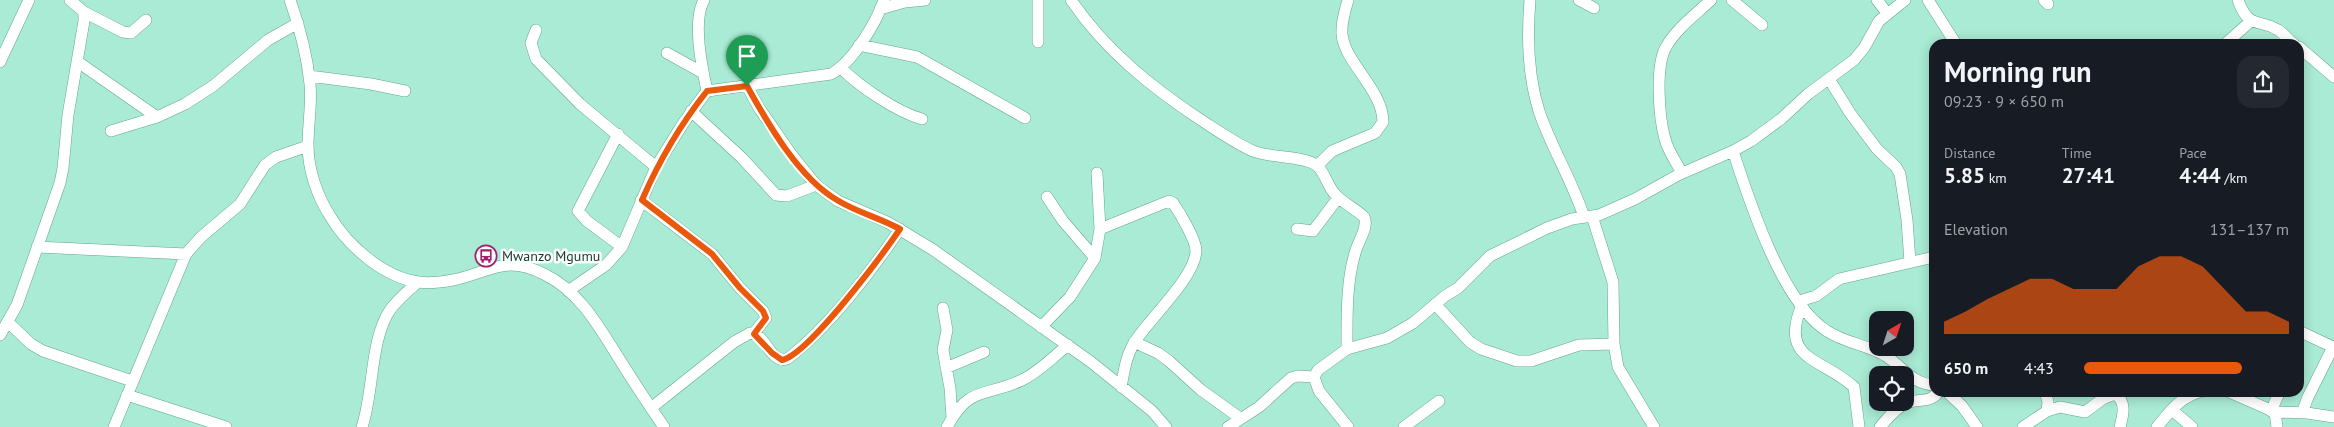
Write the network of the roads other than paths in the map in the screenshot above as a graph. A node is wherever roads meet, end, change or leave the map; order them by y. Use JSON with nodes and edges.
{"nodes":[{"id":1,"x":29,"y":0,"type":"edge"},
{"id":2,"x":70,"y":0,"type":"edge"},
{"id":3,"x":290,"y":0,"type":"edge"},
{"id":4,"x":704,"y":0,"type":"edge"},
{"id":5,"x":925,"y":0,"type":"edge"},
{"id":6,"x":1038,"y":0,"type":"edge"},
{"id":7,"x":1071,"y":0,"type":"edge"},
{"id":8,"x":1348,"y":0,"type":"edge"},
{"id":9,"x":1530,"y":0,"type":"edge"},
{"id":10,"x":1579,"y":0,"type":"edge"},
{"id":11,"x":1711,"y":0,"type":"edge"},
{"id":12,"x":1732,"y":0,"type":"edge"},
{"id":13,"x":1877,"y":0,"type":"edge"},
{"id":14,"x":1904,"y":0,"type":"edge"},
{"id":15,"x":1928,"y":0,"type":"edge"},
{"id":16,"x":2238,"y":0,"type":"edge"},
{"id":17,"x":882,"y":5,"type":"edge"},
{"id":18,"x":1594,"y":8,"type":"dead end"},
{"id":19,"x":84,"y":12,"type":"junction"},
{"id":20,"x":1887,"y":13,"type":"junction"},
{"id":21,"x":146,"y":20,"type":"dead end"},
{"id":22,"x":2251,"y":21,"type":"junction"},
{"id":23,"x":298,"y":23,"type":"junction"},
{"id":24,"x":1762,"y":25,"type":"dead end"},
{"id":25,"x":536,"y":30,"type":"dead end"},
{"id":26,"x":1953,"y":39,"type":"edge"},
{"id":27,"x":2231,"y":39,"type":"edge"},
{"id":28,"x":2288,"y":39,"type":"edge"},
{"id":29,"x":1038,"y":42,"type":"dead end"},
{"id":30,"x":859,"y":45,"type":"junction"},
{"id":31,"x":2304,"y":51,"type":"edge"},
{"id":32,"x":667,"y":53,"type":"dead end"},
{"id":33,"x":0,"y":62,"type":"edge"},
{"id":34,"x":78,"y":62,"type":"junction"},
{"id":35,"x":841,"y":68,"type":"junction"},
{"id":36,"x":703,"y":72,"type":"junction"},
{"id":37,"x":309,"y":76,"type":"junction"},
{"id":38,"x":2334,"y":77,"type":"edge"},
{"id":39,"x":1829,"y":79,"type":"junction"},
{"id":40,"x":747,"y":86,"type":"junction"},
{"id":41,"x":405,"y":91,"type":"dead end"},
{"id":42,"x":707,"y":91,"type":"junction"},
{"id":43,"x":691,"y":111,"type":"junction"},
{"id":44,"x":157,"y":117,"type":"junction"},
{"id":45,"x":1025,"y":118,"type":"dead end"},
{"id":46,"x":922,"y":119,"type":"dead end"},
{"id":47,"x":111,"y":131,"type":"dead end"},
{"id":48,"x":618,"y":134,"type":"junction"},
{"id":49,"x":308,"y":146,"type":"junction"},
{"id":50,"x":1733,"y":151,"type":"junction"},
{"id":51,"x":1318,"y":165,"type":"junction"},
{"id":52,"x":656,"y":167,"type":"junction"},
{"id":53,"x":1097,"y":173,"type":"dead end"},
{"id":54,"x":1682,"y":173,"type":"junction"},
{"id":55,"x":816,"y":185,"type":"junction"},
{"id":56,"x":1047,"y":197,"type":"dead end"},
{"id":57,"x":1338,"y":198,"type":"junction"},
{"id":58,"x":642,"y":200,"type":"junction"},
{"id":59,"x":1588,"y":216,"type":"junction"},
{"id":60,"x":1100,"y":228,"type":"junction"},
{"id":61,"x":900,"y":229,"type":"junction"},
{"id":62,"x":1297,"y":229,"type":"dead end"},
{"id":63,"x":36,"y":247,"type":"junction"},
{"id":64,"x":622,"y":247,"type":"junction"},
{"id":65,"x":186,"y":254,"type":"junction"},
{"id":66,"x":1095,"y":258,"type":"junction"},
{"id":67,"x":1929,"y":258,"type":"edge"},
{"id":68,"x":1910,"y":262,"type":"junction"},
{"id":69,"x":418,"y":282,"type":"junction"},
{"id":70,"x":568,"y":291,"type":"junction"},
{"id":71,"x":1800,"y":303,"type":"junction"},
{"id":72,"x":1435,"y":304,"type":"junction"},
{"id":73,"x":943,"y":308,"type":"dead end"},
{"id":74,"x":8,"y":323,"type":"junction"},
{"id":75,"x":1041,"y":327,"type":"junction"},
{"id":76,"x":2304,"y":333,"type":"edge"},
{"id":77,"x":754,"y":334,"type":"junction"},
{"id":78,"x":0,"y":335,"type":"edge"},
{"id":79,"x":1134,"y":342,"type":"junction"},
{"id":80,"x":1614,"y":344,"type":"junction"},
{"id":81,"x":1068,"y":345,"type":"junction"},
{"id":82,"x":1348,"y":349,"type":"junction"},
{"id":83,"x":984,"y":352,"type":"dead end"},
{"id":84,"x":946,"y":368,"type":"junction"},
{"id":85,"x":1314,"y":378,"type":"junction"},
{"id":86,"x":132,"y":381,"type":"junction"},
{"id":87,"x":1929,"y":384,"type":"edge"},
{"id":88,"x":1121,"y":387,"type":"junction"},
{"id":89,"x":127,"y":395,"type":"junction"},
{"id":90,"x":1933,"y":397,"type":"edge"},
{"id":91,"x":1952,"y":397,"type":"edge"},
{"id":92,"x":2047,"y":397,"type":"edge"},
{"id":93,"x":2107,"y":397,"type":"edge"},
{"id":94,"x":2118,"y":397,"type":"edge"},
{"id":95,"x":2181,"y":397,"type":"edge"},
{"id":96,"x":2241,"y":397,"type":"edge"},
{"id":97,"x":2278,"y":397,"type":"edge"},
{"id":98,"x":1439,"y":401,"type":"dead end"},
{"id":99,"x":651,"y":408,"type":"junction"},
{"id":100,"x":2172,"y":410,"type":"junction"},
{"id":101,"x":2047,"y":411,"type":"junction"},
{"id":102,"x":2273,"y":411,"type":"junction"},
{"id":103,"x":2302,"y":412,"type":"junction"},
{"id":104,"x":2334,"y":417,"type":"edge"},
{"id":105,"x":1240,"y":418,"type":"junction"},
{"id":106,"x":950,"y":422,"type":"edge"},
{"id":107,"x":114,"y":427,"type":"edge"},
{"id":108,"x":226,"y":427,"type":"edge"},
{"id":109,"x":362,"y":427,"type":"edge"},
{"id":110,"x":664,"y":427,"type":"edge"},
{"id":111,"x":1166,"y":427,"type":"edge"},
{"id":112,"x":1228,"y":427,"type":"edge"},
{"id":113,"x":1348,"y":427,"type":"edge"},
{"id":114,"x":1404,"y":427,"type":"edge"},
{"id":115,"x":1654,"y":427,"type":"edge"},
{"id":116,"x":1859,"y":427,"type":"edge"},
{"id":117,"x":1880,"y":427,"type":"edge"},
{"id":118,"x":1977,"y":427,"type":"edge"},
{"id":119,"x":2022,"y":427,"type":"edge"},
{"id":120,"x":2120,"y":427,"type":"edge"},
{"id":121,"x":2157,"y":427,"type":"edge"},
{"id":122,"x":2192,"y":427,"type":"edge"},
{"id":123,"x":2277,"y":427,"type":"edge"}],
"edges":[{"from":1,"to":33,"type":"street"},
{"from":2,"to":19,"type":"street"},
{"from":3,"to":23,"type":"street"},
{"from":4,"to":36,"type":"street"},
{"from":5,"to":17,"type":"street"},
{"from":6,"to":29,"type":"street"},
{"from":7,"to":51,"type":"street"},
{"from":8,"to":51,"type":"street"},
{"from":9,"to":59,"type":"street"},
{"from":10,"to":18,"type":"street"},
{"from":11,"to":54,"type":"street"},
{"from":12,"to":24,"type":"street"},
{"from":13,"to":20,"type":"street"},
{"from":14,"to":20,"type":"street"},
{"from":15,"to":26,"type":"street"},
{"from":16,"to":22,"type":"street"},
{"from":17,"to":30,"type":"street"},
{"from":19,"to":21,"type":"street"},
{"from":19,"to":34,"type":"street"},
{"from":20,"to":39,"type":"street"},
{"from":22,"to":27,"type":"street"},
{"from":22,"to":28,"type":"street"},
{"from":23,"to":37,"type":"street"},
{"from":23,"to":44,"type":"street"},
{"from":25,"to":48,"type":"street"},
{"from":30,"to":35,"type":"street"},
{"from":30,"to":45,"type":"street"},
{"from":31,"to":38,"type":"street"},
{"from":32,"to":36,"type":"street"},
{"from":34,"to":44,"type":"street"},
{"from":34,"to":63,"type":"street"},
{"from":35,"to":40,"type":"street"},
{"from":35,"to":46,"type":"street"},
{"from":36,"to":42,"type":"street"},
{"from":37,"to":41,"type":"street"},
{"from":37,"to":49,"type":"street"},
{"from":39,"to":50,"type":"street"},
{"from":39,"to":68,"type":"street"},
{"from":40,"to":42,"type":"street"},
{"from":40,"to":55,"type":"street"},
{"from":42,"to":43,"type":"street"},
{"from":43,"to":52,"type":"street"},
{"from":43,"to":55,"type":"street"},
{"from":44,"to":47,"type":"street"},
{"from":48,"to":52,"type":"street"},
{"from":48,"to":64,"type":"street"},
{"from":49,"to":65,"type":"street"},
{"from":49,"to":69,"type":"street"},
{"from":50,"to":54,"type":"street"},
{"from":50,"to":71,"type":"street"},
{"from":51,"to":57,"type":"street"},
{"from":52,"to":58,"type":"street"},
{"from":53,"to":60,"type":"street"},
{"from":54,"to":59,"type":"street"},
{"from":55,"to":61,"type":"street"},
{"from":56,"to":66,"type":"street"},
{"from":57,"to":62,"type":"street"},
{"from":57,"to":82,"type":"street"},
{"from":58,"to":64,"type":"street"},
{"from":58,"to":77,"type":"street"},
{"from":59,"to":72,"type":"street"},
{"from":59,"to":80,"type":"street"},
{"from":60,"to":66,"type":"street"},
{"from":60,"to":79,"type":"street"},
{"from":61,"to":75,"type":"street"},
{"from":61,"to":77,"type":"street"},
{"from":63,"to":65,"type":"street"},
{"from":63,"to":74,"type":"street"},
{"from":64,"to":70,"type":"street"},
{"from":65,"to":86,"type":"street"},
{"from":66,"to":75,"type":"street"},
{"from":67,"to":68,"type":"street"},
{"from":68,"to":71,"type":"street"},
{"from":69,"to":70,"type":"street"},
{"from":69,"to":109,"type":"street"},
{"from":70,"to":99,"type":"street"},
{"from":71,"to":87,"type":"street"},
{"from":71,"to":116,"type":"street"},
{"from":72,"to":80,"type":"street"},
{"from":72,"to":82,"type":"street"},
{"from":73,"to":84,"type":"street"},
{"from":74,"to":78,"type":"street"},
{"from":74,"to":86,"type":"street"},
{"from":75,"to":81,"type":"street"},
{"from":76,"to":103,"type":"street"},
{"from":77,"to":99,"type":"street"},
{"from":79,"to":88,"type":"street"},
{"from":79,"to":105,"type":"street"},
{"from":80,"to":115,"type":"street"},
{"from":81,"to":88,"type":"street"},
{"from":81,"to":106,"type":"street"},
{"from":82,"to":85,"type":"street"},
{"from":83,"to":84,"type":"street"},
{"from":84,"to":106,"type":"street"},
{"from":85,"to":105,"type":"street"},
{"from":85,"to":113,"type":"street"},
{"from":86,"to":89,"type":"street"},
{"from":88,"to":111,"type":"street"},
{"from":89,"to":107,"type":"street"},
{"from":89,"to":108,"type":"street"},
{"from":90,"to":117,"type":"street"},
{"from":91,"to":118,"type":"street"},
{"from":92,"to":101,"type":"street"},
{"from":93,"to":101,"type":"street"},
{"from":94,"to":120,"type":"street"},
{"from":95,"to":100,"type":"street"},
{"from":96,"to":102,"type":"street"},
{"from":97,"to":102,"type":"street"},
{"from":98,"to":114,"type":"street"},
{"from":99,"to":110,"type":"street"},
{"from":100,"to":121,"type":"street"},
{"from":100,"to":122,"type":"street"},
{"from":101,"to":119,"type":"street"},
{"from":102,"to":103,"type":"street"},
{"from":102,"to":123,"type":"street"},
{"from":103,"to":104,"type":"street"},
{"from":105,"to":112,"type":"street"}]}
